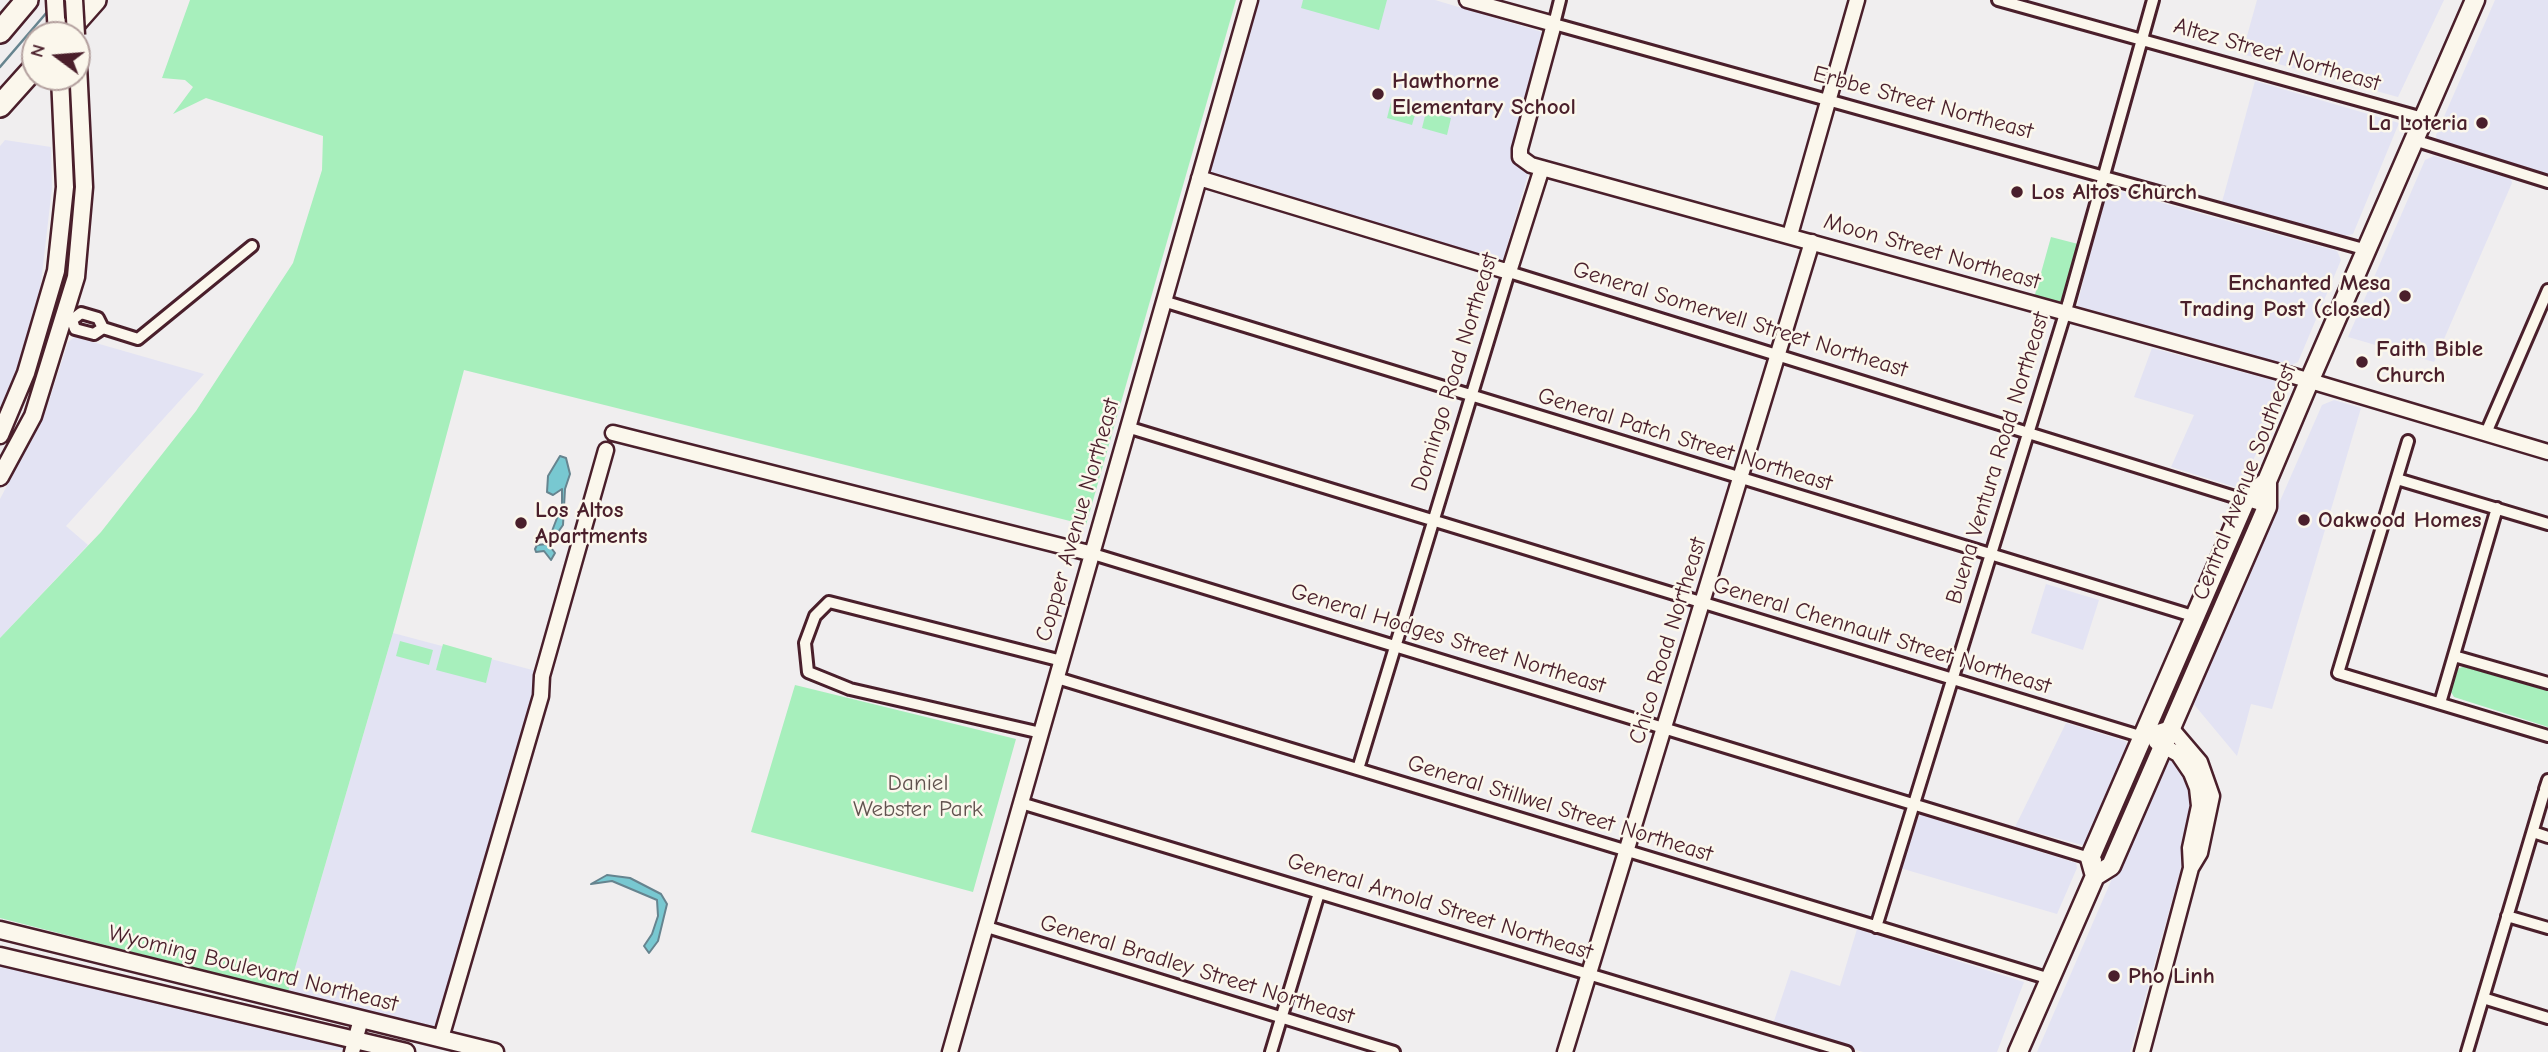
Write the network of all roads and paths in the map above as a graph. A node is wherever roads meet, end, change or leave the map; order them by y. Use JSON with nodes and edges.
{"nodes":[{"id":1,"x":27,"y":0,"type":"edge"},
{"id":2,"x":55,"y":0,"type":"edge"},
{"id":3,"x":74,"y":0,"type":"edge"},
{"id":4,"x":94,"y":0,"type":"edge"},
{"id":5,"x":1250,"y":0,"type":"edge"},
{"id":6,"x":1467,"y":0,"type":"edge"},
{"id":7,"x":1560,"y":0,"type":"edge"},
{"id":8,"x":1857,"y":0,"type":"edge"},
{"id":9,"x":1998,"y":0,"type":"edge"},
{"id":10,"x":2153,"y":0,"type":"edge"},
{"id":11,"x":2476,"y":0,"type":"edge"},
{"id":12,"x":56,"y":21,"type":"edge"},
{"id":13,"x":75,"y":21,"type":"edge"},
{"id":14,"x":76,"y":21,"type":"edge"},
{"id":15,"x":1554,"y":24,"type":"junction"},
{"id":16,"x":0,"y":32,"type":"edge"},
{"id":17,"x":2142,"y":40,"type":"junction"},
{"id":18,"x":21,"y":83,"type":"edge"},
{"id":19,"x":61,"y":91,"type":"edge"},
{"id":20,"x":80,"y":91,"type":"edge"},
{"id":21,"x":1828,"y":101,"type":"junction"},
{"id":22,"x":0,"y":106,"type":"edge"},
{"id":23,"x":2423,"y":118,"type":"junction"},
{"id":24,"x":2414,"y":140,"type":"junction"},
{"id":25,"x":1542,"y":168,"type":"junction"},
{"id":26,"x":2104,"y":177,"type":"junction"},
{"id":27,"x":1199,"y":178,"type":"junction"},
{"id":28,"x":2548,"y":182,"type":"edge"},
{"id":29,"x":1790,"y":235,"type":"junction"},
{"id":30,"x":1812,"y":242,"type":"junction"},
{"id":31,"x":252,"y":246,"type":"dead end"},
{"id":32,"x":2367,"y":250,"type":"junction"},
{"id":33,"x":1509,"y":272,"type":"junction"},
{"id":34,"x":2548,"y":290,"type":"edge"},
{"id":35,"x":1163,"y":301,"type":"junction"},
{"id":36,"x":48,"y":308,"type":"junction"},
{"id":37,"x":2065,"y":314,"type":"junction"},
{"id":38,"x":69,"y":319,"type":"junction"},
{"id":39,"x":103,"y":328,"type":"junction"},
{"id":40,"x":1778,"y":356,"type":"junction"},
{"id":41,"x":2309,"y":381,"type":"junction"},
{"id":42,"x":1471,"y":396,"type":"junction"},
{"id":43,"x":1128,"y":427,"type":"junction"},
{"id":44,"x":2026,"y":432,"type":"junction"},
{"id":45,"x":613,"y":433,"type":"dead end"},
{"id":46,"x":2486,"y":433,"type":"junction"},
{"id":47,"x":0,"y":435,"type":"edge"},
{"id":48,"x":2408,"y":441,"type":"dead end"},
{"id":49,"x":606,"y":450,"type":"dead end"},
{"id":50,"x":2548,"y":452,"type":"edge"},
{"id":51,"x":0,"y":477,"type":"edge"},
{"id":52,"x":1741,"y":479,"type":"junction"},
{"id":53,"x":2397,"y":479,"type":"junction"},
{"id":54,"x":2267,"y":481,"type":"junction"},
{"id":55,"x":2246,"y":499,"type":"junction"},
{"id":56,"x":2267,"y":507,"type":"junction"},
{"id":57,"x":2497,"y":508,"type":"junction"},
{"id":58,"x":1433,"y":522,"type":"junction"},
{"id":59,"x":2548,"y":524,"type":"edge"},
{"id":60,"x":1093,"y":554,"type":"junction"},
{"id":61,"x":1991,"y":554,"type":"junction"},
{"id":62,"x":1703,"y":603,"type":"junction"},
{"id":63,"x":2196,"y":617,"type":"junction"},
{"id":64,"x":1396,"y":644,"type":"junction"},
{"id":65,"x":2454,"y":656,"type":"junction"},
{"id":66,"x":1062,"y":661,"type":"junction"},
{"id":67,"x":1057,"y":677,"type":"junction"},
{"id":68,"x":1952,"y":678,"type":"junction"},
{"id":69,"x":2548,"y":683,"type":"edge"},
{"id":70,"x":2440,"y":703,"type":"junction"},
{"id":71,"x":1665,"y":727,"type":"junction"},
{"id":72,"x":2171,"y":728,"type":"junction"},
{"id":73,"x":1041,"y":733,"type":"junction"},
{"id":74,"x":2548,"y":736,"type":"edge"},
{"id":75,"x":2143,"y":737,"type":"junction"},
{"id":76,"x":2163,"y":745,"type":"junction"},
{"id":77,"x":1358,"y":769,"type":"junction"},
{"id":78,"x":2546,"y":787,"type":"edge"},
{"id":79,"x":1021,"y":803,"type":"junction"},
{"id":80,"x":1913,"y":803,"type":"junction"},
{"id":81,"x":2533,"y":832,"type":"junction"},
{"id":82,"x":2548,"y":837,"type":"edge"},
{"id":83,"x":1627,"y":852,"type":"junction"},
{"id":84,"x":2090,"y":858,"type":"junction"},
{"id":85,"x":2111,"y":866,"type":"junction"},
{"id":86,"x":2192,"y":869,"type":"junction"},
{"id":87,"x":2095,"y":876,"type":"junction"},
{"id":88,"x":1320,"y":893,"type":"junction"},
{"id":89,"x":2507,"y":916,"type":"junction"},
{"id":90,"x":1876,"y":927,"type":"junction"},
{"id":91,"x":986,"y":928,"type":"junction"},
{"id":92,"x":2548,"y":928,"type":"edge"},
{"id":93,"x":0,"y":930,"type":"edge"},
{"id":94,"x":0,"y":956,"type":"edge"},
{"id":95,"x":1590,"y":975,"type":"junction"},
{"id":96,"x":2050,"y":979,"type":"junction"},
{"id":97,"x":2483,"y":998,"type":"junction"},
{"id":98,"x":1281,"y":1017,"type":"junction"},
{"id":99,"x":2548,"y":1018,"type":"edge"},
{"id":100,"x":361,"y":1019,"type":"junction"},
{"id":101,"x":441,"y":1038,"type":"junction"},
{"id":102,"x":354,"y":1046,"type":"edge"},
{"id":103,"x":952,"y":1051,"type":"edge"},
{"id":104,"x":406,"y":1052,"type":"edge"},
{"id":105,"x":495,"y":1052,"type":"edge"},
{"id":106,"x":1271,"y":1052,"type":"edge"},
{"id":107,"x":1394,"y":1052,"type":"edge"},
{"id":108,"x":1565,"y":1052,"type":"edge"},
{"id":109,"x":1847,"y":1052,"type":"edge"},
{"id":110,"x":2018,"y":1052,"type":"edge"},
{"id":111,"x":2142,"y":1052,"type":"edge"},
{"id":112,"x":2467,"y":1052,"type":"edge"}],
"edges":[{"from":1,"to":16,"type":"highway"},
{"from":2,"to":12,"type":"main road"},
{"from":3,"to":13,"type":"main road","bridge":true},
{"from":4,"to":14,"type":"highway"},
{"from":5,"to":27,"type":"street","name":"Copper Avenue Northeast"},
{"from":6,"to":15,"type":"street","name":"Erbbe Street Northeast"},
{"from":7,"to":15,"type":"street"},
{"from":8,"to":21,"type":"street"},
{"from":9,"to":17,"type":"street","name":"Altez Street Northeast"},
{"from":10,"to":17,"type":"street","name":"Buena Ventura Road Northeast"},
{"from":11,"to":23,"type":"main road","name":"Central Avenue Southeast"},
{"from":15,"to":21,"type":"street","name":"Erbbe Street Northeast"},
{"from":15,"to":25,"type":"street"},
{"from":17,"to":23,"type":"street","name":"Altez Street Northeast"},
{"from":17,"to":26,"type":"street","name":"Buena Ventura Road Northeast"},
{"from":18,"to":22,"type":"highway"},
{"from":19,"to":36,"type":"main road"},
{"from":20,"to":38,"type":"main road"},
{"from":21,"to":26,"type":"street","name":"Erbbe Street Northeast"},
{"from":21,"to":29,"type":"street"},
{"from":23,"to":24,"type":"main road","name":"Central Avenue Southeast"},
{"from":24,"to":28,"type":"street"},
{"from":24,"to":32,"type":"main road","name":"Central Avenue Southeast"},
{"from":25,"to":29,"type":"street","name":"Moon Street Northeast"},
{"from":25,"to":33,"type":"street","name":"Domingo Road Northeast"},
{"from":26,"to":32,"type":"street","name":"Erbbe Street Northeast"},
{"from":26,"to":37,"type":"street","name":"Buena Ventura Road Northeast"},
{"from":27,"to":33,"type":"street","name":"General Somervell Street Northeast"},
{"from":27,"to":35,"type":"street","name":"Copper Avenue Northeast"},
{"from":29,"to":30,"type":"street","name":"Moon Street Northeast"},
{"from":30,"to":37,"type":"street","name":"Moon Street Northeast"},
{"from":30,"to":40,"type":"street","name":"Chico Road Northeast"},
{"from":31,"to":39,"type":"street"},
{"from":32,"to":41,"type":"main road","name":"Central Avenue Southeast"},
{"from":33,"to":40,"type":"street","name":"General Somervell Street Northeast"},
{"from":33,"to":42,"type":"street","name":"Domingo Road Northeast"},
{"from":34,"to":46,"type":"street"},
{"from":35,"to":42,"type":"street","name":"General Patch Street Northeast"},
{"from":35,"to":43,"type":"street","name":"Copper Avenue Northeast"},
{"from":36,"to":38,"type":"street"},
{"from":36,"to":47,"type":"main road"},
{"from":37,"to":41,"type":"street","name":"Moon Street Northeast"},
{"from":37,"to":44,"type":"street","name":"Buena Ventura Road Northeast"},
{"from":38,"to":39,"type":"street"},
{"from":38,"to":39,"type":"street"},
{"from":38,"to":51,"type":"main road"},
{"from":40,"to":44,"type":"street","name":"General Somervell Street Northeast"},
{"from":40,"to":52,"type":"street","name":"Chico Road Northeast"},
{"from":41,"to":46,"type":"street","name":"Moon Street Northeast"},
{"from":41,"to":54,"type":"main road","name":"Central Avenue Southeast"},
{"from":42,"to":52,"type":"street","name":"General Patch Street Northeast"},
{"from":42,"to":58,"type":"street","name":"Domingo Road Northeast"},
{"from":43,"to":58,"type":"street","name":"General Chennault Street Northeast"},
{"from":43,"to":60,"type":"street","name":"Copper Avenue Northeast"},
{"from":44,"to":55,"type":"street","name":"General Somervell Street Northeast"},
{"from":44,"to":61,"type":"street","name":"Buena Ventura Road Northeast"},
{"from":45,"to":60,"type":"street"},
{"from":46,"to":50,"type":"street","name":"Moon Street Northeast"},
{"from":48,"to":53,"type":"street"},
{"from":49,"to":101,"type":"street"},
{"from":52,"to":61,"type":"street","name":"General Patch Street Northeast"},
{"from":52,"to":62,"type":"street","name":"Chico Road Northeast"},
{"from":53,"to":57,"type":"street"},
{"from":53,"to":70,"type":"street"},
{"from":54,"to":55,"type":"main road"},
{"from":54,"to":56,"type":"main road","name":"Central Avenue Southeast"},
{"from":55,"to":56,"type":"street","name":"General Somervell Street Northeast"},
{"from":55,"to":63,"type":"main road"},
{"from":56,"to":72,"type":"main road","name":"Central Avenue Southeast"},
{"from":57,"to":59,"type":"street"},
{"from":57,"to":65,"type":"street"},
{"from":58,"to":62,"type":"street","name":"General Chennault Street Northeast"},
{"from":58,"to":64,"type":"street","name":"Domingo Road Northeast"},
{"from":60,"to":64,"type":"street","name":"General Hodges Street Northeast"},
{"from":60,"to":66,"type":"street","name":"Copper Avenue Northeast"},
{"from":61,"to":63,"type":"street","name":"General Patch Street Northeast"},
{"from":61,"to":68,"type":"street","name":"Buena Ventura Road Northeast"},
{"from":62,"to":68,"type":"street","name":"General Chennault Street Northeast"},
{"from":62,"to":71,"type":"street","name":"Chico Road Northeast"},
{"from":63,"to":75,"type":"main road"},
{"from":64,"to":71,"type":"street","name":"General Hodges Street Northeast"},
{"from":64,"to":77,"type":"street","name":"Domingo Road Northeast"},
{"from":65,"to":69,"type":"street"},
{"from":65,"to":70,"type":"street"},
{"from":66,"to":67,"type":"street","name":"Copper Avenue Northeast"},
{"from":66,"to":73,"type":"street"},
{"from":67,"to":73,"type":"street","name":"Copper Avenue Northeast"},
{"from":67,"to":77,"type":"street","name":"General Stillwel Street Northeast"},
{"from":68,"to":75,"type":"street","name":"General Chennault Street Northeast"},
{"from":68,"to":80,"type":"street","name":"Buena Ventura Road Northeast"},
{"from":70,"to":74,"type":"street"},
{"from":71,"to":80,"type":"street","name":"General Hodges Street Northeast"},
{"from":71,"to":83,"type":"street","name":"Chico Road Northeast"},
{"from":72,"to":75,"type":"street"},
{"from":72,"to":76,"type":"main road","name":"Central Avenue Southeast"},
{"from":72,"to":86,"type":"street"},
{"from":73,"to":79,"type":"street","name":"Copper Avenue Northeast"},
{"from":75,"to":76,"type":"street"},
{"from":75,"to":84,"type":"main road"},
{"from":76,"to":85,"type":"main road","name":"Central Avenue Southeast"},
{"from":76,"to":86,"type":"street"},
{"from":77,"to":83,"type":"street","name":"General Stillwel Street Northeast"},
{"from":78,"to":81,"type":"street"},
{"from":79,"to":88,"type":"street","name":"General Arnold Street Northeast"},
{"from":79,"to":91,"type":"street","name":"Copper Avenue Northeast"},
{"from":80,"to":84,"type":"street","name":"General Hodges Street Northeast"},
{"from":80,"to":90,"type":"street","name":"Buena Ventura Road Northeast"},
{"from":81,"to":82,"type":"street"},
{"from":81,"to":89,"type":"street"},
{"from":83,"to":90,"type":"street","name":"General Stillwel Street Northeast"},
{"from":83,"to":95,"type":"street","name":"Chico Road Northeast"},
{"from":84,"to":85,"type":"street","name":"General Hodges Street Northeast"},
{"from":84,"to":87,"type":"main road"},
{"from":85,"to":87,"type":"main road"},
{"from":86,"to":111,"type":"street"},
{"from":87,"to":96,"type":"main road"},
{"from":88,"to":95,"type":"street","name":"General Arnold Street Northeast"},
{"from":88,"to":98,"type":"street"},
{"from":89,"to":92,"type":"street"},
{"from":89,"to":97,"type":"street"},
{"from":90,"to":96,"type":"street","name":"General Stillwel Street Northeast"},
{"from":91,"to":98,"type":"street","name":"General Bradley Street Northeast"},
{"from":91,"to":103,"type":"street","name":"Copper Avenue Northeast"},
{"from":93,"to":100,"type":"main road","name":"Wyoming Boulevard Northeast"},
{"from":94,"to":102,"type":"main road","name":"Wyoming Boulevard Northeast"},
{"from":95,"to":108,"type":"street","name":"Chico Road Northeast"},
{"from":95,"to":109,"type":"street","name":"General Arnold Street Northeast"},
{"from":96,"to":110,"type":"main road"},
{"from":97,"to":99,"type":"street"},
{"from":97,"to":112,"type":"street"},
{"from":98,"to":106,"type":"street"},
{"from":98,"to":107,"type":"street","name":"General Bradley Street Northeast"},
{"from":100,"to":101,"type":"main road","name":"Wyoming Boulevard Northeast"},
{"from":100,"to":102,"type":"street"},
{"from":101,"to":105,"type":"main road","name":"Wyoming Boulevard Northeast"},
{"from":102,"to":104,"type":"main road","name":"Wyoming Boulevard Northeast"}]}
